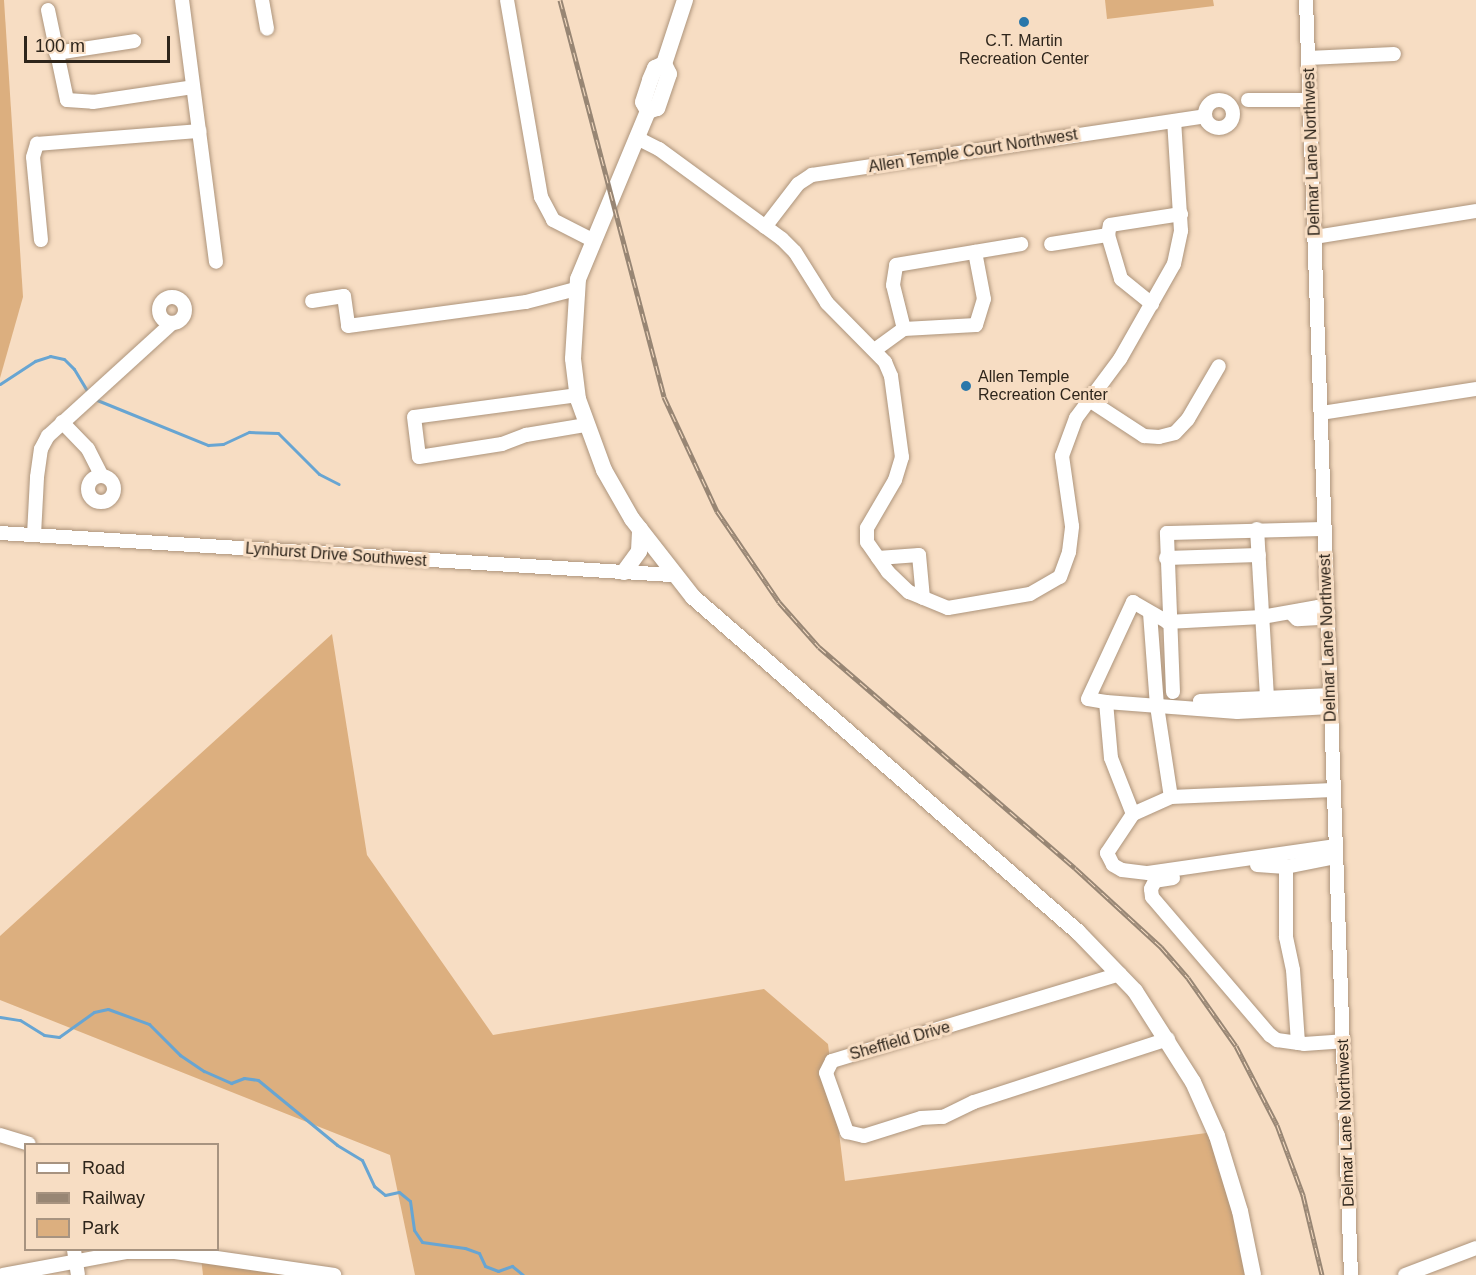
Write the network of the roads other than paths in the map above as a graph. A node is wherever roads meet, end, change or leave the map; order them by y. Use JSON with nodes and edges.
{"nodes":[{"id":1,"x":182,"y":0,"type":"edge"},
{"id":2,"x":262,"y":0,"type":"edge"},
{"id":3,"x":507,"y":0,"type":"edge"},
{"id":4,"x":685,"y":0,"type":"edge"},
{"id":5,"x":1306,"y":0,"type":"edge"},
{"id":6,"x":48,"y":10,"type":"dead end"},
{"id":7,"x":267,"y":29,"type":"dead end"},
{"id":8,"x":134,"y":41,"type":"dead end"},
{"id":9,"x":56,"y":53,"type":"junction"},
{"id":10,"x":1394,"y":54,"type":"dead end"},
{"id":11,"x":1308,"y":58,"type":"junction"},
{"id":12,"x":193,"y":87,"type":"junction"},
{"id":13,"x":1248,"y":100,"type":"dead end"},
{"id":14,"x":1310,"y":100,"type":"junction"},
{"id":15,"x":1205,"y":116,"type":"dead end"},
{"id":16,"x":1174,"y":121,"type":"junction"},
{"id":17,"x":199,"y":131,"type":"junction"},
{"id":18,"x":637,"y":138,"type":"junction"},
{"id":19,"x":1476,"y":211,"type":"edge"},
{"id":20,"x":1180,"y":214,"type":"junction"},
{"id":21,"x":765,"y":227,"type":"junction"},
{"id":22,"x":1108,"y":235,"type":"junction"},
{"id":23,"x":1315,"y":237,"type":"junction"},
{"id":24,"x":41,"y":240,"type":"dead end"},
{"id":25,"x":592,"y":240,"type":"junction"},
{"id":26,"x":1021,"y":244,"type":"dead end"},
{"id":27,"x":1052,"y":244,"type":"dead end"},
{"id":28,"x":975,"y":252,"type":"junction"},
{"id":29,"x":216,"y":262,"type":"dead end"},
{"id":30,"x":576,"y":289,"type":"junction"},
{"id":31,"x":312,"y":301,"type":"dead end"},
{"id":32,"x":1152,"y":304,"type":"junction"},
{"id":33,"x":172,"y":323,"type":"dead end"},
{"id":34,"x":904,"y":329,"type":"junction"},
{"id":35,"x":876,"y":349,"type":"junction"},
{"id":36,"x":1219,"y":366,"type":"dead end"},
{"id":37,"x":1476,"y":389,"type":"edge"},
{"id":38,"x":578,"y":395,"type":"junction"},
{"id":39,"x":1089,"y":400,"type":"junction"},
{"id":40,"x":1321,"y":413,"type":"junction"},
{"id":41,"x":62,"y":422,"type":"junction"},
{"id":42,"x":586,"y":425,"type":"junction"},
{"id":43,"x":102,"y":476,"type":"dead end"},
{"id":44,"x":640,"y":529,"type":"junction"},
{"id":45,"x":1257,"y":530,"type":"junction"},
{"id":46,"x":1325,"y":530,"type":"junction"},
{"id":47,"x":0,"y":533,"type":"edge"},
{"id":48,"x":34,"y":535,"type":"junction"},
{"id":49,"x":1259,"y":555,"type":"junction"},
{"id":50,"x":878,"y":558,"type":"junction"},
{"id":51,"x":1166,"y":558,"type":"junction"},
{"id":52,"x":624,"y":572,"type":"junction"},
{"id":53,"x":672,"y":575,"type":"junction"},
{"id":54,"x":923,"y":598,"type":"junction"},
{"id":55,"x":1150,"y":613,"type":"junction"},
{"id":56,"x":1328,"y":613,"type":"junction"},
{"id":57,"x":1262,"y":617,"type":"junction"},
{"id":58,"x":1167,"y":622,"type":"junction"},
{"id":59,"x":1173,"y":692,"type":"dead end"},
{"id":60,"x":1267,"y":699,"type":"junction"},
{"id":61,"x":1200,"y":701,"type":"dead end"},
{"id":62,"x":1331,"y":701,"type":"junction"},
{"id":63,"x":1106,"y":702,"type":"junction"},
{"id":64,"x":1157,"y":706,"type":"junction"},
{"id":65,"x":1333,"y":790,"type":"junction"},
{"id":66,"x":1171,"y":797,"type":"junction"},
{"id":67,"x":1133,"y":814,"type":"junction"},
{"id":68,"x":1336,"y":852,"type":"junction"},
{"id":69,"x":1286,"y":867,"type":"junction"},
{"id":70,"x":1120,"y":974,"type":"junction"},
{"id":71,"x":1168,"y":1039,"type":"junction"},
{"id":72,"x":1343,"y":1041,"type":"junction"},
{"id":73,"x":1298,"y":1043,"type":"junction"},
{"id":74,"x":0,"y":1135,"type":"edge"},
{"id":75,"x":26,"y":1143,"type":"edge"},
{"id":76,"x":1476,"y":1248,"type":"edge"},
{"id":77,"x":74,"y":1255,"type":"edge"},
{"id":78,"x":3,"y":1275,"type":"edge"},
{"id":79,"x":78,"y":1275,"type":"edge"},
{"id":80,"x":334,"y":1275,"type":"edge"},
{"id":81,"x":1254,"y":1275,"type":"edge"},
{"id":82,"x":1351,"y":1275,"type":"edge"},
{"id":83,"x":1405,"y":1275,"type":"edge"}],
"edges":[{"from":1,"to":12,"type":"street"},
{"from":2,"to":7,"type":"street"},
{"from":3,"to":25,"type":"street"},
{"from":4,"to":18,"type":"main road"},
{"from":5,"to":11,"type":"street","name":"Delmar Lane Northwest"},
{"from":6,"to":9,"type":"street"},
{"from":8,"to":9,"type":"street"},
{"from":9,"to":12,"type":"street"},
{"from":10,"to":11,"type":"street"},
{"from":11,"to":14,"type":"street","name":"Delmar Lane Northwest"},
{"from":12,"to":17,"type":"street"},
{"from":13,"to":14,"type":"street"},
{"from":14,"to":23,"type":"street","name":"Delmar Lane Northwest"},
{"from":15,"to":16,"type":"street","name":"Allen Temple Court Northwest"},
{"from":16,"to":20,"type":"street"},
{"from":16,"to":21,"type":"street","name":"Allen Temple Court Northwest"},
{"from":17,"to":24,"type":"street"},
{"from":17,"to":29,"type":"street"},
{"from":18,"to":21,"type":"street"},
{"from":18,"to":25,"type":"main road"},
{"from":19,"to":23,"type":"street"},
{"from":20,"to":22,"type":"street"},
{"from":20,"to":32,"type":"street"},
{"from":21,"to":35,"type":"street"},
{"from":22,"to":27,"type":"street"},
{"from":22,"to":32,"type":"street"},
{"from":23,"to":40,"type":"street","name":"Delmar Lane Northwest"},
{"from":25,"to":30,"type":"main road"},
{"from":26,"to":28,"type":"street"},
{"from":28,"to":34,"type":"street"},
{"from":28,"to":34,"type":"street"},
{"from":30,"to":31,"type":"street"},
{"from":30,"to":38,"type":"main road"},
{"from":32,"to":39,"type":"street"},
{"from":33,"to":41,"type":"street"},
{"from":34,"to":35,"type":"street"},
{"from":35,"to":50,"type":"street"},
{"from":36,"to":39,"type":"street"},
{"from":37,"to":40,"type":"street"},
{"from":38,"to":42,"type":"main road"},
{"from":38,"to":42,"type":"street"},
{"from":39,"to":54,"type":"street"},
{"from":40,"to":46,"type":"street","name":"Delmar Lane Northwest"},
{"from":41,"to":43,"type":"street"},
{"from":41,"to":48,"type":"street"},
{"from":42,"to":44,"type":"main road"},
{"from":44,"to":52,"type":"main road"},
{"from":44,"to":53,"type":"main road"},
{"from":45,"to":46,"type":"street"},
{"from":45,"to":49,"type":"street"},
{"from":45,"to":51,"type":"street"},
{"from":46,"to":56,"type":"street","name":"Delmar Lane Northwest"},
{"from":47,"to":48,"type":"street","name":"Lynhurst Drive Southwest"},
{"from":48,"to":52,"type":"street","name":"Lynhurst Drive Southwest"},
{"from":49,"to":51,"type":"street"},
{"from":49,"to":57,"type":"street"},
{"from":50,"to":54,"type":"street"},
{"from":50,"to":54,"type":"street"},
{"from":51,"to":58,"type":"street"},
{"from":52,"to":53,"type":"street","name":"Lynhurst Drive Southwest"},
{"from":53,"to":70,"type":"main road"},
{"from":55,"to":58,"type":"street"},
{"from":55,"to":63,"type":"street"},
{"from":55,"to":64,"type":"street"},
{"from":56,"to":57,"type":"street"},
{"from":56,"to":62,"type":"street","name":"Delmar Lane Northwest"},
{"from":57,"to":58,"type":"street"},
{"from":57,"to":60,"type":"street"},
{"from":58,"to":59,"type":"street"},
{"from":60,"to":61,"type":"street"},
{"from":60,"to":62,"type":"street"},
{"from":62,"to":64,"type":"street"},
{"from":62,"to":65,"type":"street","name":"Delmar Lane Northwest"},
{"from":63,"to":64,"type":"street"},
{"from":63,"to":67,"type":"street"},
{"from":64,"to":66,"type":"street"},
{"from":65,"to":66,"type":"street"},
{"from":65,"to":68,"type":"street","name":"Delmar Lane Northwest"},
{"from":66,"to":67,"type":"street"},
{"from":67,"to":68,"type":"street"},
{"from":68,"to":69,"type":"street"},
{"from":68,"to":72,"type":"street","name":"Delmar Lane Northwest"},
{"from":69,"to":73,"type":"street"},
{"from":69,"to":73,"type":"street"},
{"from":70,"to":71,"type":"main road"},
{"from":70,"to":71,"type":"street","name":"Sheffield Drive"},
{"from":71,"to":81,"type":"main road"},
{"from":72,"to":73,"type":"street"},
{"from":72,"to":82,"type":"street","name":"Delmar Lane Northwest"},
{"from":74,"to":75,"type":"street"},
{"from":76,"to":83,"type":"street"},
{"from":77,"to":78,"type":"street"},
{"from":77,"to":79,"type":"street"},
{"from":77,"to":80,"type":"street"}]}
